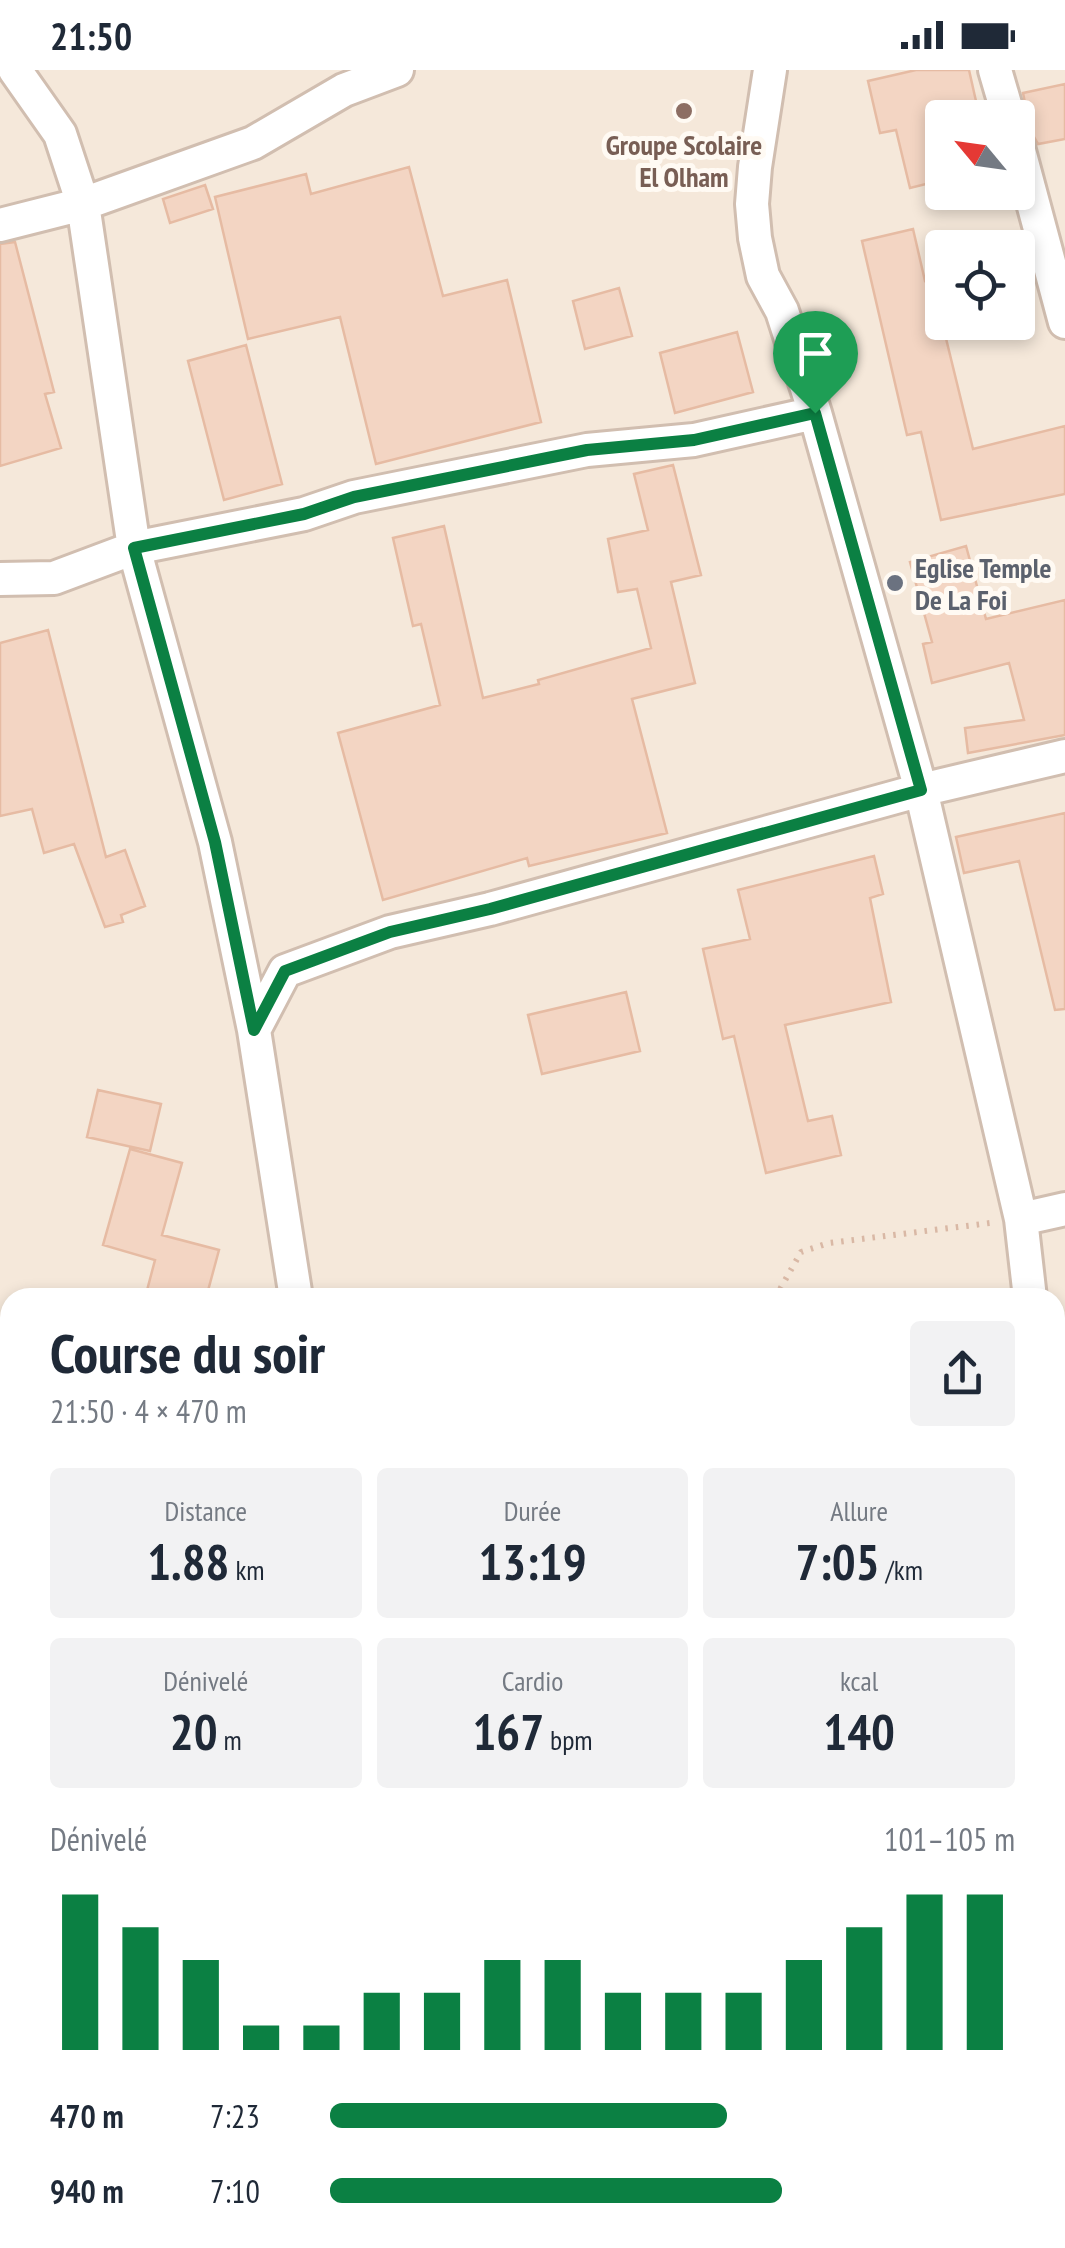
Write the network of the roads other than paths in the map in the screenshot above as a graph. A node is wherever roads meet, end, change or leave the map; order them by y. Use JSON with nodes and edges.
{"nodes":[{"id":1,"x":16,"y":70,"type":"edge"},
{"id":2,"x":397,"y":70,"type":"edge"},
{"id":3,"x":770,"y":70,"type":"edge"},
{"id":4,"x":995,"y":70,"type":"edge"},
{"id":5,"x":1004,"y":100,"type":"edge"},
{"id":6,"x":83,"y":204,"type":"junction"},
{"id":7,"x":1035,"y":210,"type":"edge"},
{"id":8,"x":0,"y":225,"type":"edge"},
{"id":9,"x":1065,"y":322,"type":"edge"},
{"id":10,"x":815,"y":413,"type":"junction"},
{"id":11,"x":134,"y":548,"type":"junction"},
{"id":12,"x":0,"y":578,"type":"edge"},
{"id":13,"x":1065,"y":756,"type":"edge"},
{"id":14,"x":921,"y":790,"type":"junction"},
{"id":15,"x":254,"y":1030,"type":"junction"},
{"id":16,"x":1065,"y":1209,"type":"edge"},
{"id":17,"x":1020,"y":1219,"type":"junction"},
{"id":18,"x":294,"y":1288,"type":"edge"},
{"id":19,"x":1029,"y":1288,"type":"edge"}],
"edges":[{"from":1,"to":6,"type":"street"},
{"from":2,"to":6,"type":"street"},
{"from":3,"to":10,"type":"street"},
{"from":4,"to":5,"type":"street"},
{"from":6,"to":8,"type":"street"},
{"from":6,"to":11,"type":"street"},
{"from":7,"to":9,"type":"street"},
{"from":10,"to":11,"type":"street"},
{"from":10,"to":14,"type":"street"},
{"from":11,"to":12,"type":"street"},
{"from":11,"to":15,"type":"street"},
{"from":13,"to":14,"type":"street"},
{"from":14,"to":15,"type":"street"},
{"from":14,"to":17,"type":"street"},
{"from":15,"to":18,"type":"street"},
{"from":16,"to":17,"type":"street"},
{"from":17,"to":19,"type":"street"}]}
